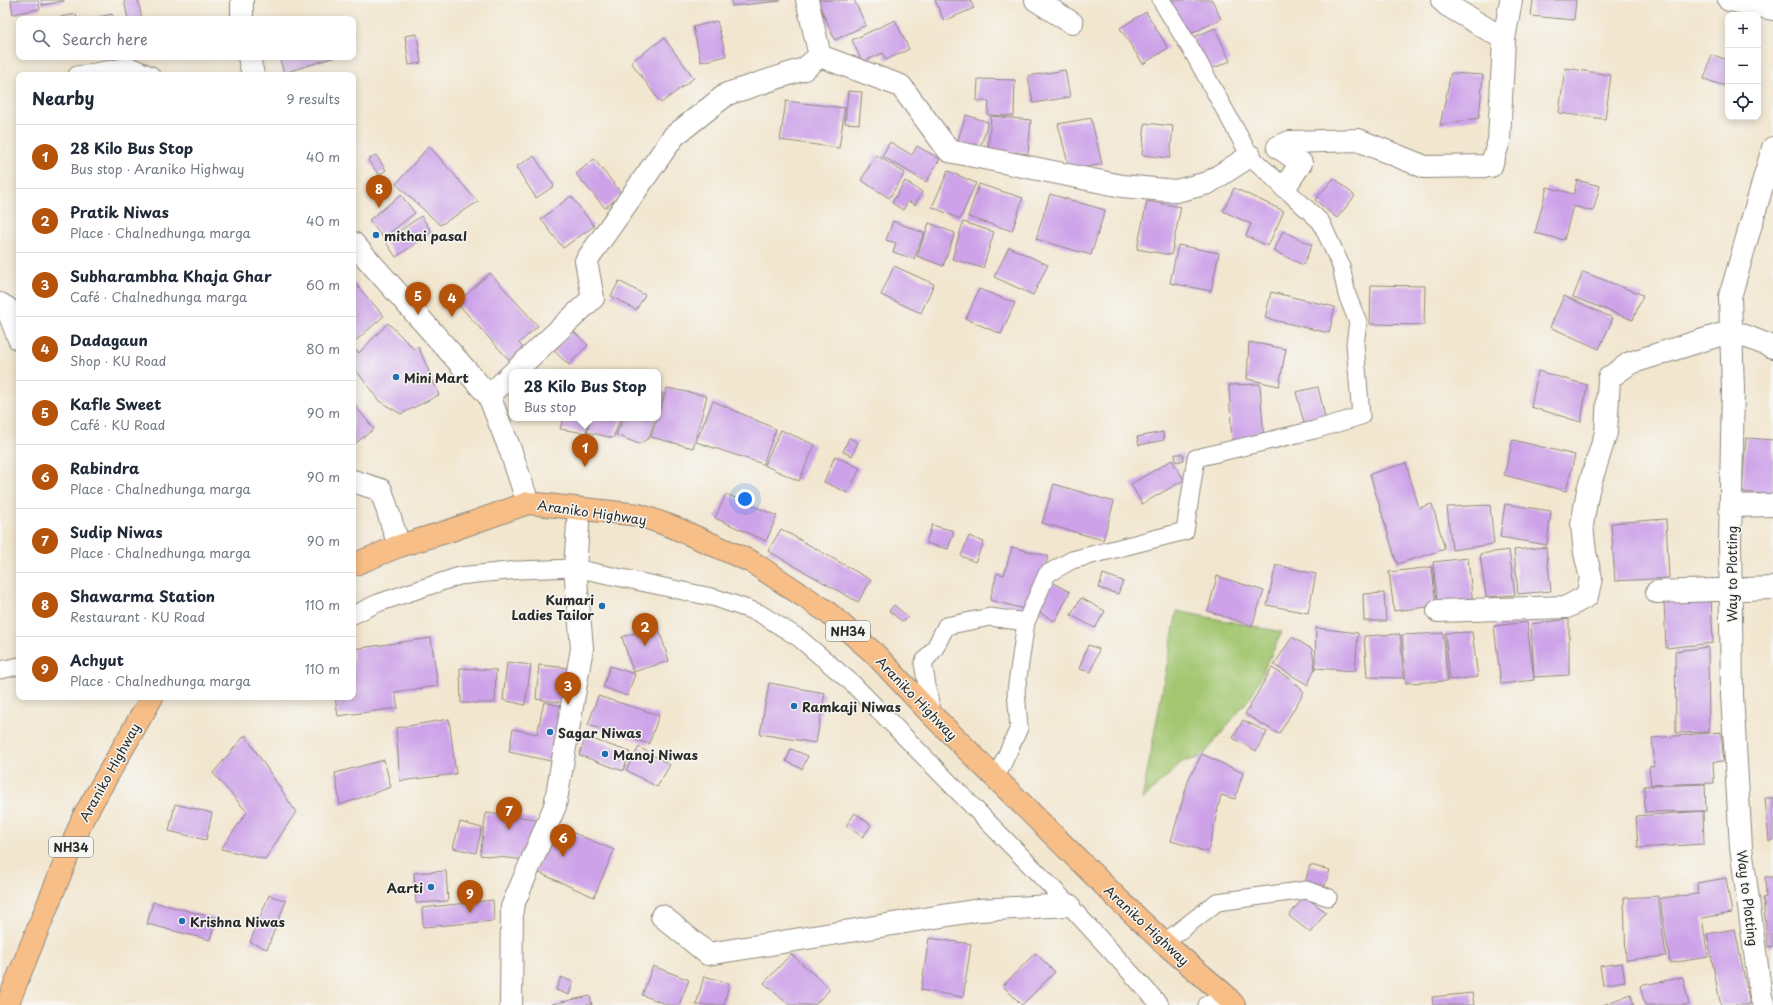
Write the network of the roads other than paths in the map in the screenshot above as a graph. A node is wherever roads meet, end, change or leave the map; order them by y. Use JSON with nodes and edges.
{"nodes":[{"id":1,"x":242,"y":0,"type":"edge"},
{"id":2,"x":808,"y":0,"type":"edge"},
{"id":3,"x":1036,"y":0,"type":"edge"},
{"id":4,"x":1160,"y":0,"type":"edge"},
{"id":5,"x":1442,"y":0,"type":"edge"},
{"id":6,"x":1511,"y":0,"type":"edge"},
{"id":7,"x":1729,"y":0,"type":"edge"},
{"id":8,"x":1773,"y":9,"type":"edge"},
{"id":9,"x":242,"y":16,"type":"edge"},
{"id":10,"x":1072,"y":23,"type":"dead end"},
{"id":11,"x":1504,"y":40,"type":"junction"},
{"id":12,"x":820,"y":56,"type":"junction"},
{"id":13,"x":250,"y":60,"type":"edge"},
{"id":14,"x":95,"y":72,"type":"edge"},
{"id":15,"x":143,"y":72,"type":"edge"},
{"id":16,"x":253,"y":72,"type":"edge"},
{"id":17,"x":1773,"y":148,"type":"edge"},
{"id":18,"x":1250,"y":156,"type":"junction"},
{"id":19,"x":1285,"y":187,"type":"junction"},
{"id":20,"x":356,"y":246,"type":"edge"},
{"id":21,"x":0,"y":304,"type":"edge"},
{"id":22,"x":16,"y":332,"type":"edge"},
{"id":23,"x":1732,"y":332,"type":"junction"},
{"id":24,"x":1773,"y":347,"type":"edge"},
{"id":25,"x":517,"y":369,"type":"edge"},
{"id":26,"x":509,"y":377,"type":"edge"},
{"id":27,"x":489,"y":396,"type":"junction"},
{"id":28,"x":356,"y":482,"type":"edge"},
{"id":29,"x":528,"y":503,"type":"junction"},
{"id":30,"x":1773,"y":505,"type":"edge"},
{"id":31,"x":1731,"y":506,"type":"junction"},
{"id":32,"x":579,"y":510,"type":"junction"},
{"id":33,"x":399,"y":546,"type":"junction"},
{"id":34,"x":356,"y":564,"type":"edge"},
{"id":35,"x":575,"y":568,"type":"junction"},
{"id":36,"x":1731,"y":588,"type":"junction"},
{"id":37,"x":1773,"y":588,"type":"edge"},
{"id":38,"x":1657,"y":592,"type":"dead end"},
{"id":39,"x":1438,"y":611,"type":"dead end"},
{"id":40,"x":356,"y":613,"type":"edge"},
{"id":41,"x":1026,"y":622,"type":"junction"},
{"id":42,"x":16,"y":667,"type":"edge"},
{"id":43,"x":0,"y":670,"type":"edge"},
{"id":44,"x":150,"y":700,"type":"edge"},
{"id":45,"x":932,"y":716,"type":"junction"},
{"id":46,"x":996,"y":778,"type":"junction"},
{"id":47,"x":1328,"y":897,"type":"dead end"},
{"id":48,"x":1069,"y":905,"type":"junction"},
{"id":49,"x":662,"y":916,"type":"dead end"},
{"id":50,"x":1164,"y":943,"type":"junction"},
{"id":51,"x":1222,"y":1002,"type":"edge"},
{"id":52,"x":7,"y":1005,"type":"edge"},
{"id":53,"x":511,"y":1005,"type":"edge"},
{"id":54,"x":1160,"y":1005,"type":"edge"},
{"id":55,"x":1764,"y":1005,"type":"edge"}],
"edges":[{"from":1,"to":9,"type":"street"},
{"from":2,"to":12,"type":"street"},
{"from":3,"to":10,"type":"street"},
{"from":4,"to":18,"type":"lane"},
{"from":5,"to":11,"type":"street"},
{"from":6,"to":11,"type":"street"},
{"from":7,"to":8,"type":"street"},
{"from":11,"to":19,"type":"street"},
{"from":12,"to":18,"type":"street"},
{"from":12,"to":25,"type":"street"},
{"from":13,"to":16,"type":"street"},
{"from":14,"to":15,"type":"lane"},
{"from":17,"to":23,"type":"street","name":"Way to Plotting"},
{"from":18,"to":19,"type":"lane"},
{"from":19,"to":41,"type":"lane"},
{"from":20,"to":27,"type":"street"},
{"from":21,"to":22,"type":"street"},
{"from":23,"to":24,"type":"street"},
{"from":23,"to":31,"type":"street","name":"Way to Plotting"},
{"from":23,"to":39,"type":"street"},
{"from":26,"to":27,"type":"street"},
{"from":27,"to":29,"type":"street"},
{"from":28,"to":33,"type":"street"},
{"from":29,"to":32,"type":"highway","name":"Araniko Highway","number":"NH34"},
{"from":29,"to":33,"type":"highway","name":"Araniko Highway","number":"NH34"},
{"from":30,"to":31,"type":"street"},
{"from":31,"to":36,"type":"street","name":"Way to Plotting"},
{"from":32,"to":35,"type":"street"},
{"from":32,"to":45,"type":"highway","name":"Araniko Highway","number":"NH34"},
{"from":33,"to":34,"type":"highway","name":"Araniko Highway","number":"NH34"},
{"from":35,"to":40,"type":"lane"},
{"from":35,"to":48,"type":"lane"},
{"from":35,"to":53,"type":"street"},
{"from":36,"to":37,"type":"street"},
{"from":36,"to":38,"type":"street"},
{"from":36,"to":55,"type":"street","name":"Way to Plotting"},
{"from":41,"to":45,"type":"lane"},
{"from":41,"to":46,"type":"lane"},
{"from":42,"to":43,"type":"lane"},
{"from":44,"to":52,"type":"highway","name":"Araniko Highway","number":"NH34"},
{"from":45,"to":46,"type":"highway","name":"Araniko Highway","number":"NH34"},
{"from":46,"to":50,"type":"highway","name":"Araniko Highway","number":"NH34"},
{"from":47,"to":50,"type":"lane"},
{"from":48,"to":49,"type":"street"},
{"from":48,"to":54,"type":"lane"},
{"from":50,"to":51,"type":"highway","name":"Araniko Highway","number":"NH34"}]}
